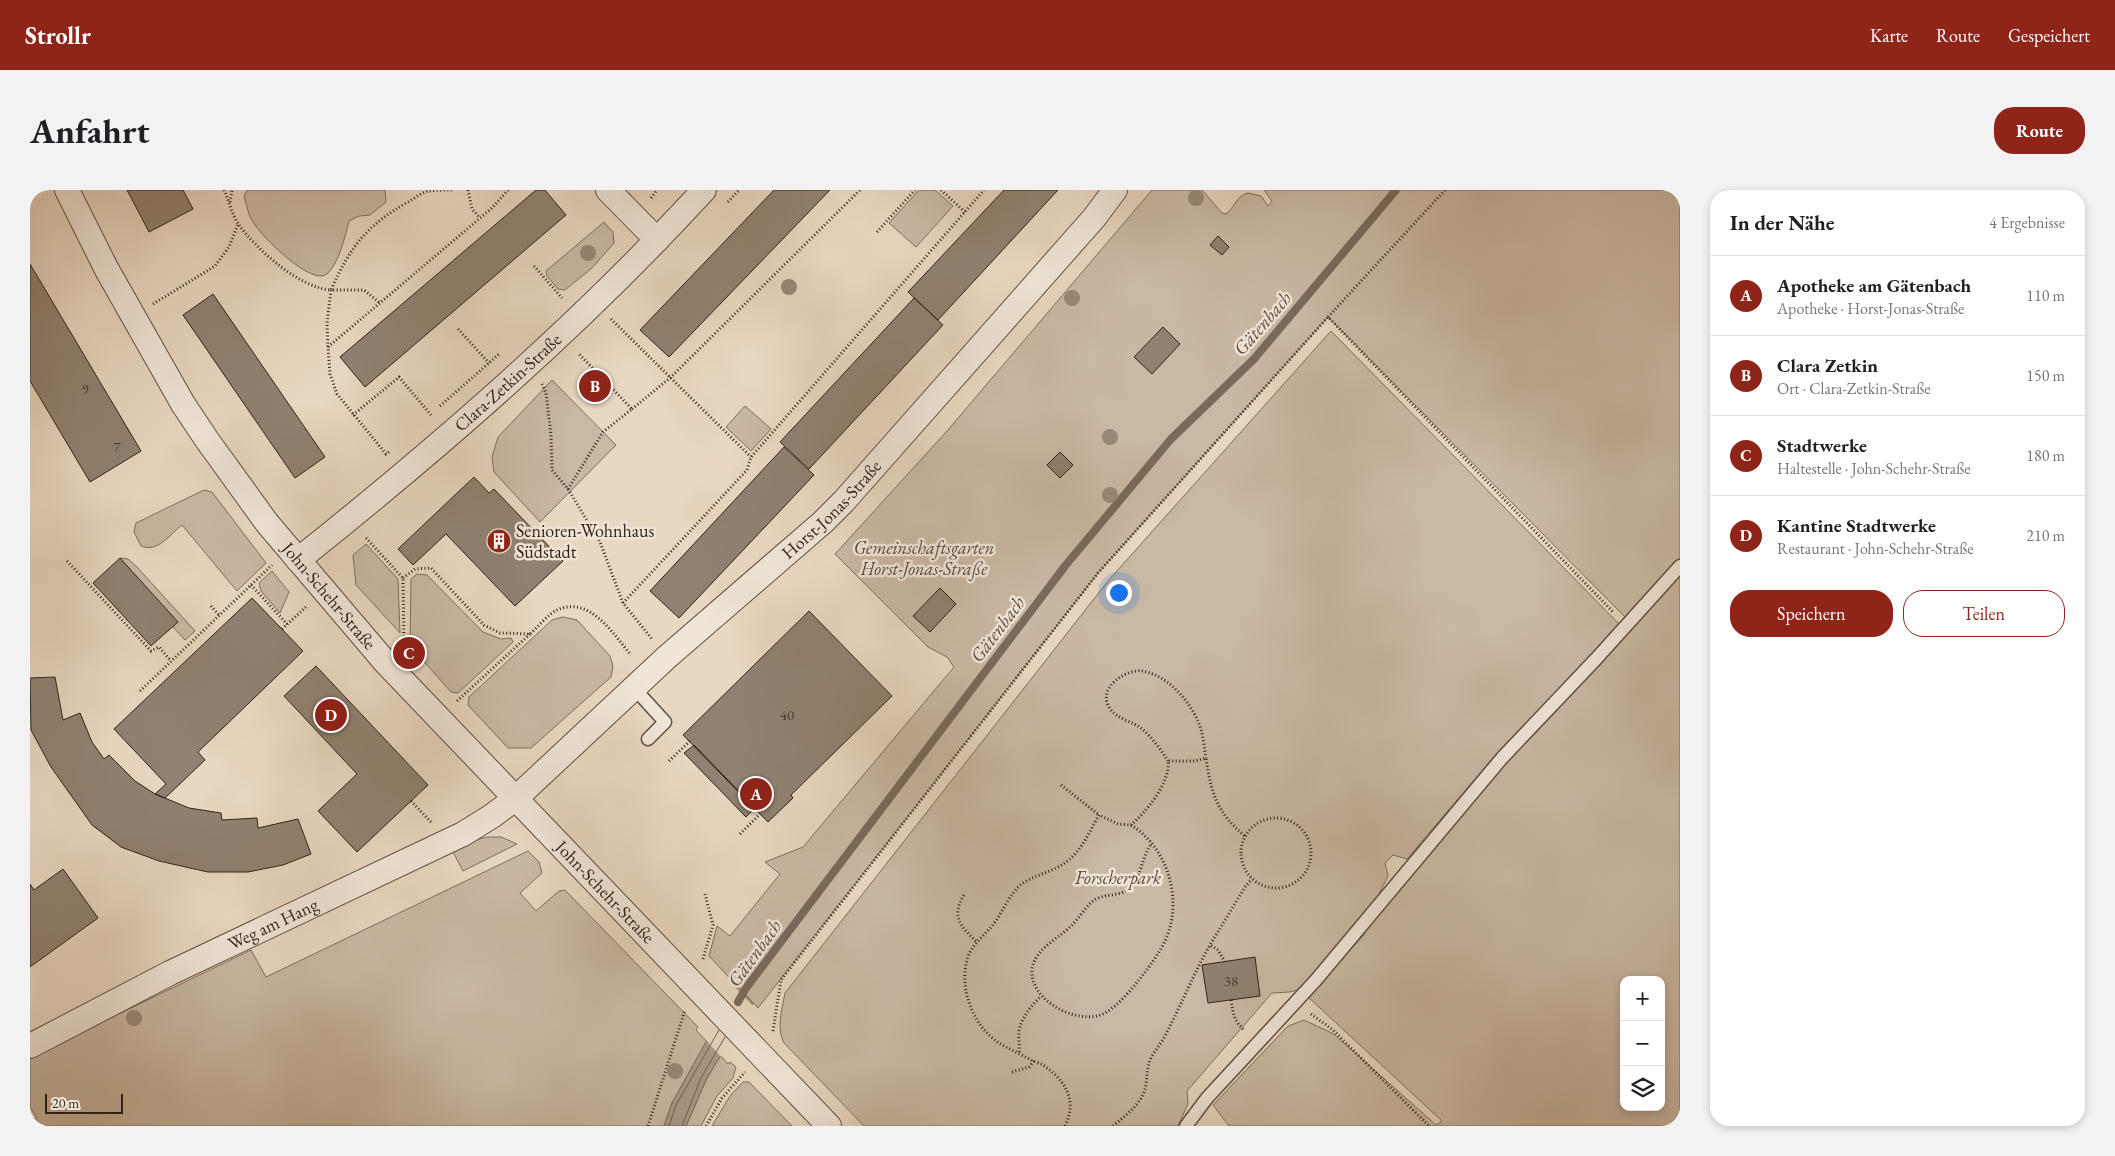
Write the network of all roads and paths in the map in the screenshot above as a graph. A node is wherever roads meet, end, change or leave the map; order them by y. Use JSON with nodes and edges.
{"nodes":[{"id":1,"x":67,"y":190,"type":"edge"},
{"id":2,"x":224,"y":190,"type":"edge"},
{"id":3,"x":232,"y":190,"type":"edge"},
{"id":4,"x":428,"y":190,"type":"edge"},
{"id":5,"x":452,"y":190,"type":"edge"},
{"id":6,"x":468,"y":190,"type":"edge"},
{"id":7,"x":508,"y":190,"type":"edge"},
{"id":8,"x":608,"y":190,"type":"edge"},
{"id":9,"x":657,"y":190,"type":"edge"},
{"id":10,"x":704,"y":190,"type":"edge"},
{"id":11,"x":860,"y":190,"type":"edge"},
{"id":12,"x":915,"y":190,"type":"edge"},
{"id":13,"x":941,"y":190,"type":"edge"},
{"id":14,"x":984,"y":190,"type":"edge"},
{"id":15,"x":1115,"y":190,"type":"edge"},
{"id":16,"x":1445,"y":190,"type":"edge"},
{"id":17,"x":230,"y":203,"type":"junction"},
{"id":18,"x":965,"y":212,"type":"junction"},
{"id":19,"x":633,"y":216,"type":"junction"},
{"id":20,"x":480,"y":218,"type":"junction"},
{"id":21,"x":238,"y":223,"type":"junction"},
{"id":22,"x":877,"y":232,"type":"dead end"},
{"id":23,"x":657,"y":240,"type":"junction"},
{"id":24,"x":534,"y":266,"type":"dead end"},
{"id":25,"x":331,"y":290,"type":"junction"},
{"id":26,"x":568,"y":293,"type":"dead end"},
{"id":27,"x":562,"y":298,"type":"junction"},
{"id":28,"x":380,"y":304,"type":"junction"},
{"id":29,"x":555,"y":305,"type":"dead end"},
{"id":30,"x":134,"y":315,"type":"junction"},
{"id":31,"x":609,"y":317,"type":"dead end"},
{"id":32,"x":1328,"y":317,"type":"junction"},
{"id":33,"x":458,"y":329,"type":"dead end"},
{"id":34,"x":328,"y":348,"type":"junction"},
{"id":35,"x":574,"y":349,"type":"dead end"},
{"id":36,"x":504,"y":350,"type":"dead end"},
{"id":37,"x":489,"y":363,"type":"junction"},
{"id":38,"x":670,"y":378,"type":"junction"},
{"id":39,"x":541,"y":381,"type":"dead end"},
{"id":40,"x":632,"y":409,"type":"junction"},
{"id":41,"x":353,"y":415,"type":"junction"},
{"id":42,"x":431,"y":415,"type":"junction"},
{"id":43,"x":425,"y":420,"type":"dead end"},
{"id":44,"x":393,"y":448,"type":"dead end"},
{"id":45,"x":751,"y":457,"type":"junction"},
{"id":46,"x":568,"y":489,"type":"junction"},
{"id":47,"x":366,"y":537,"type":"dead end"},
{"id":48,"x":68,"y":560,"type":"dead end"},
{"id":49,"x":298,"y":560,"type":"junction"},
{"id":50,"x":1680,"y":566,"type":"edge"},
{"id":51,"x":403,"y":578,"type":"junction"},
{"id":52,"x":324,"y":592,"type":"junction"},
{"id":53,"x":622,"y":603,"type":"junction"},
{"id":54,"x":211,"y":606,"type":"dead end"},
{"id":55,"x":219,"y":615,"type":"junction"},
{"id":56,"x":287,"y":624,"type":"junction"},
{"id":57,"x":1626,"y":626,"type":"junction"},
{"id":58,"x":282,"y":629,"type":"dead end"},
{"id":59,"x":530,"y":634,"type":"junction"},
{"id":60,"x":667,"y":657,"type":"junction"},
{"id":61,"x":171,"y":661,"type":"junction"},
{"id":62,"x":386,"y":663,"type":"junction"},
{"id":63,"x":641,"y":682,"type":"junction"},
{"id":64,"x":140,"y":691,"type":"dead end"},
{"id":65,"x":438,"y":718,"type":"junction"},
{"id":66,"x":648,"y":740,"type":"dead end"},
{"id":67,"x":690,"y":741,"type":"dead end"},
{"id":68,"x":1206,"y":758,"type":"junction"},
{"id":69,"x":669,"y":761,"type":"dead end"},
{"id":70,"x":1168,"y":761,"type":"junction"},
{"id":71,"x":1061,"y":785,"type":"dead end"},
{"id":72,"x":515,"y":799,"type":"junction"},
{"id":73,"x":760,"y":814,"type":"dead end"},
{"id":74,"x":1099,"y":815,"type":"junction"},
{"id":75,"x":1131,"y":825,"type":"junction"},
{"id":76,"x":740,"y":834,"type":"dead end"},
{"id":77,"x":1245,"y":836,"type":"junction"},
{"id":78,"x":1152,"y":843,"type":"junction"},
{"id":79,"x":1252,"y":878,"type":"junction"},
{"id":80,"x":705,"y":894,"type":"dead end"},
{"id":81,"x":964,"y":895,"type":"dead end"},
{"id":82,"x":977,"y":942,"type":"junction"},
{"id":83,"x":1210,"y":945,"type":"junction"},
{"id":84,"x":1225,"y":962,"type":"dead end"},
{"id":85,"x":701,"y":993,"type":"junction"},
{"id":86,"x":1041,"y":996,"type":"junction"},
{"id":87,"x":1231,"y":1000,"type":"dead end"},
{"id":88,"x":1295,"y":1001,"type":"junction"},
{"id":89,"x":1259,"y":1044,"type":"junction"},
{"id":90,"x":30,"y":1046,"type":"edge"},
{"id":91,"x":754,"y":1047,"type":"junction"},
{"id":92,"x":1019,"y":1052,"type":"junction"},
{"id":93,"x":1034,"y":1061,"type":"junction"},
{"id":94,"x":1012,"y":1072,"type":"dead end"},
{"id":95,"x":648,"y":1126,"type":"edge"},
{"id":96,"x":706,"y":1126,"type":"edge"},
{"id":97,"x":829,"y":1126,"type":"edge"},
{"id":98,"x":1065,"y":1126,"type":"edge"},
{"id":99,"x":1113,"y":1126,"type":"edge"},
{"id":100,"x":1186,"y":1126,"type":"edge"},
{"id":101,"x":1429,"y":1126,"type":"edge"}],
"edges":[{"from":1,"to":30,"type":"street","name":"John-Schehr-Straße"},
{"from":2,"to":17,"type":"path"},
{"from":3,"to":17,"type":"path"},
{"from":4,"to":5,"type":"path"},
{"from":4,"to":25,"type":"path"},
{"from":6,"to":20,"type":"path"},
{"from":7,"to":20,"type":"path"},
{"from":8,"to":19,"type":"street"},
{"from":9,"to":19,"type":"path"},
{"from":10,"to":23,"type":"street","name":"Clara-Zetkin-Straße"},
{"from":11,"to":38,"type":"path"},
{"from":12,"to":22,"type":"path"},
{"from":13,"to":18,"type":"path"},
{"from":14,"to":18,"type":"path"},
{"from":15,"to":60,"type":"street","name":"Horst-Jonas-Straße"},
{"from":16,"to":32,"type":"path"},
{"from":17,"to":21,"type":"path"},
{"from":18,"to":45,"type":"path"},
{"from":19,"to":23,"type":"street"},
{"from":20,"to":28,"type":"path"},
{"from":21,"to":25,"type":"path"},
{"from":21,"to":30,"type":"path"},
{"from":23,"to":49,"type":"street","name":"Clara-Zetkin-Straße"},
{"from":24,"to":27,"type":"path"},
{"from":25,"to":28,"type":"path"},
{"from":25,"to":34,"type":"path"},
{"from":26,"to":27,"type":"path"},
{"from":27,"to":29,"type":"path"},
{"from":28,"to":34,"type":"path"},
{"from":30,"to":49,"type":"street","name":"John-Schehr-Straße"},
{"from":31,"to":38,"type":"path"},
{"from":32,"to":57,"type":"path"},
{"from":32,"to":91,"type":"path"},
{"from":33,"to":37,"type":"path"},
{"from":34,"to":41,"type":"path"},
{"from":35,"to":40,"type":"path"},
{"from":36,"to":37,"type":"path"},
{"from":37,"to":42,"type":"path"},
{"from":38,"to":40,"type":"path"},
{"from":38,"to":45,"type":"path"},
{"from":39,"to":46,"type":"path"},
{"from":40,"to":46,"type":"path"},
{"from":41,"to":42,"type":"path"},
{"from":41,"to":44,"type":"path"},
{"from":42,"to":43,"type":"path"},
{"from":45,"to":53,"type":"path"},
{"from":46,"to":53,"type":"path"},
{"from":47,"to":51,"type":"path"},
{"from":48,"to":61,"type":"path"},
{"from":49,"to":52,"type":"street","name":"John-Schehr-Straße"},
{"from":50,"to":57,"type":"lane"},
{"from":51,"to":59,"type":"path"},
{"from":51,"to":62,"type":"path"},
{"from":52,"to":56,"type":"path"},
{"from":52,"to":62,"type":"street","name":"John-Schehr-Straße"},
{"from":53,"to":60,"type":"path"},
{"from":54,"to":55,"type":"path"},
{"from":55,"to":56,"type":"path"},
{"from":55,"to":61,"type":"path"},
{"from":56,"to":58,"type":"path"},
{"from":57,"to":88,"type":"lane"},
{"from":59,"to":63,"type":"path"},
{"from":59,"to":65,"type":"path"},
{"from":60,"to":63,"type":"street","name":"Horst-Jonas-Straße"},
{"from":61,"to":64,"type":"path"},
{"from":62,"to":65,"type":"street","name":"John-Schehr-Straße"},
{"from":63,"to":66,"type":"lane"},
{"from":63,"to":72,"type":"street","name":"Horst-Jonas-Straße"},
{"from":65,"to":72,"type":"street","name":"John-Schehr-Straße"},
{"from":67,"to":69,"type":"path"},
{"from":68,"to":70,"type":"path"},
{"from":68,"to":70,"type":"path"},
{"from":68,"to":77,"type":"path"},
{"from":70,"to":75,"type":"path"},
{"from":71,"to":74,"type":"path"},
{"from":72,"to":85,"type":"street","name":"John-Schehr-Straße"},
{"from":72,"to":90,"type":"street","name":"Weg am Hang"},
{"from":73,"to":76,"type":"path"},
{"from":74,"to":75,"type":"path"},
{"from":74,"to":82,"type":"path"},
{"from":75,"to":78,"type":"path"},
{"from":77,"to":79,"type":"path"},
{"from":77,"to":79,"type":"path"},
{"from":78,"to":86,"type":"path"},
{"from":78,"to":86,"type":"path"},
{"from":79,"to":83,"type":"path"},
{"from":80,"to":85,"type":"path"},
{"from":81,"to":82,"type":"path"},
{"from":82,"to":92,"type":"path"},
{"from":83,"to":84,"type":"path"},
{"from":83,"to":99,"type":"path"},
{"from":85,"to":91,"type":"street","name":"John-Schehr-Straße"},
{"from":85,"to":95,"type":"path"},
{"from":86,"to":92,"type":"path"},
{"from":87,"to":89,"type":"path"},
{"from":88,"to":89,"type":"lane"},
{"from":88,"to":101,"type":"path"},
{"from":89,"to":100,"type":"lane"},
{"from":91,"to":96,"type":"path"},
{"from":91,"to":97,"type":"street","name":"John-Schehr-Straße"},
{"from":92,"to":93,"type":"path"},
{"from":93,"to":94,"type":"path"},
{"from":93,"to":98,"type":"path"}]}
